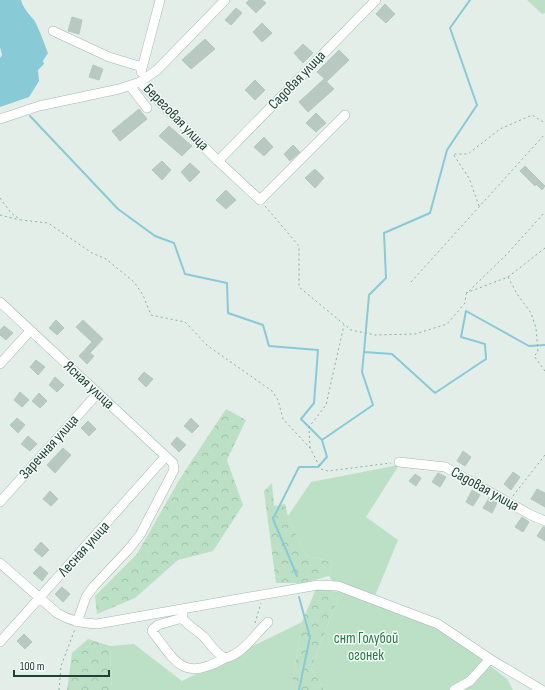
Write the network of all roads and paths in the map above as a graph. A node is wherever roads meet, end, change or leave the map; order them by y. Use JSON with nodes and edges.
{"nodes":[{"id":1,"x":160,"y":0,"type":"edge"},
{"id":2,"x":225,"y":0,"type":"edge"},
{"id":3,"x":376,"y":0,"type":"edge"},
{"id":4,"x":53,"y":31,"type":"dead end"},
{"id":5,"x":142,"y":68,"type":"junction"},
{"id":6,"x":140,"y":82,"type":"junction"},
{"id":7,"x":130,"y":86,"type":"junction"},
{"id":8,"x":147,"y":108,"type":"dead end"},
{"id":9,"x":345,"y":115,"type":"dead end"},
{"id":10,"x":0,"y":119,"type":"edge"},
{"id":11,"x":545,"y":123,"type":"edge"},
{"id":12,"x":545,"y":134,"type":"edge"},
{"id":13,"x":218,"y":161,"type":"junction"},
{"id":14,"x":0,"y":198,"type":"edge"},
{"id":15,"x":260,"y":200,"type":"junction"},
{"id":16,"x":479,"y":207,"type":"junction"},
{"id":17,"x":545,"y":212,"type":"edge"},
{"id":18,"x":0,"y":215,"type":"edge"},
{"id":19,"x":21,"y":220,"type":"junction"},
{"id":20,"x":545,"y":248,"type":"edge"},
{"id":21,"x":508,"y":277,"type":"junction"},
{"id":22,"x":411,"y":282,"type":"dead end"},
{"id":23,"x":466,"y":294,"type":"junction"},
{"id":24,"x":0,"y":302,"type":"edge"},
{"id":25,"x":344,"y":324,"type":"junction"},
{"id":26,"x":30,"y":331,"type":"junction"},
{"id":27,"x":0,"y":364,"type":"edge"},
{"id":28,"x":545,"y":371,"type":"edge"},
{"id":29,"x":98,"y":393,"type":"junction"},
{"id":30,"x":310,"y":448,"type":"junction"},
{"id":31,"x":545,"y":455,"type":"edge"},
{"id":32,"x":166,"y":456,"type":"junction"},
{"id":33,"x":399,"y":462,"type":"joint"},
{"id":34,"x":0,"y":502,"type":"edge"},
{"id":35,"x":509,"y":502,"type":"junction"},
{"id":36,"x":545,"y":521,"type":"edge"},
{"id":37,"x":0,"y":563,"type":"edge"},
{"id":38,"x":40,"y":599,"type":"junction"},
{"id":39,"x":262,"y":601,"type":"dead end"},
{"id":40,"x":184,"y":608,"type":"junction"},
{"id":41,"x":182,"y":618,"type":"junction"},
{"id":42,"x":77,"y":622,"type":"junction"},
{"id":43,"x":268,"y":622,"type":"dead end"},
{"id":44,"x":255,"y":624,"type":"dead end"},
{"id":45,"x":0,"y":642,"type":"edge"},
{"id":46,"x":225,"y":658,"type":"junction"},
{"id":47,"x":490,"y":659,"type":"junction"},
{"id":48,"x":59,"y":690,"type":"edge"},
{"id":49,"x":454,"y":690,"type":"edge"},
{"id":50,"x":542,"y":690,"type":"edge"}],
"edges":[{"from":1,"to":5,"type":"street"},
{"from":2,"to":6,"type":"street","name":"Береговая улица"},
{"from":3,"to":13,"type":"street","name":"Садовая улица"},
{"from":4,"to":5,"type":"street"},
{"from":5,"to":6,"type":"street"},
{"from":6,"to":7,"type":"street"},
{"from":6,"to":13,"type":"street","name":"Береговая улица"},
{"from":7,"to":8,"type":"street"},
{"from":7,"to":10,"type":"street"},
{"from":9,"to":15,"type":"street"},
{"from":11,"to":16,"type":"path"},
{"from":12,"to":16,"type":"path"},
{"from":13,"to":15,"type":"street","name":"Береговая улица"},
{"from":14,"to":19,"type":"path"},
{"from":15,"to":25,"type":"path"},
{"from":16,"to":22,"type":"path"},
{"from":17,"to":23,"type":"path"},
{"from":18,"to":19,"type":"path"},
{"from":19,"to":30,"type":"path"},
{"from":20,"to":21,"type":"path"},
{"from":21,"to":23,"type":"path"},
{"from":21,"to":28,"type":"path"},
{"from":23,"to":25,"type":"path"},
{"from":24,"to":26,"type":"street","name":"Ясная улица"},
{"from":25,"to":30,"type":"path"},
{"from":26,"to":27,"type":"street"},
{"from":26,"to":29,"type":"street","name":"Ясная улица"},
{"from":29,"to":32,"type":"street","name":"Ясная улица"},
{"from":29,"to":34,"type":"street","name":"Заречная улица"},
{"from":30,"to":33,"type":"path"},
{"from":31,"to":35,"type":"path"},
{"from":32,"to":38,"type":"street","name":"Лесная улица"},
{"from":32,"to":42,"type":"street","name":"Ясная улица"},
{"from":33,"to":35,"type":"street","name":"Садовая улица"},
{"from":35,"to":36,"type":"street","name":"Садовая улица"},
{"from":37,"to":38,"type":"street"},
{"from":38,"to":42,"type":"street"},
{"from":38,"to":45,"type":"street","name":"Лесная улица"},
{"from":39,"to":44,"type":"path"},
{"from":40,"to":41,"type":"street"},
{"from":40,"to":42,"type":"street"},
{"from":40,"to":47,"type":"street"},
{"from":41,"to":46,"type":"street"},
{"from":41,"to":46,"type":"street"},
{"from":42,"to":48,"type":"path"},
{"from":43,"to":46,"type":"street"},
{"from":47,"to":49,"type":"street"},
{"from":47,"to":50,"type":"street"}]}
